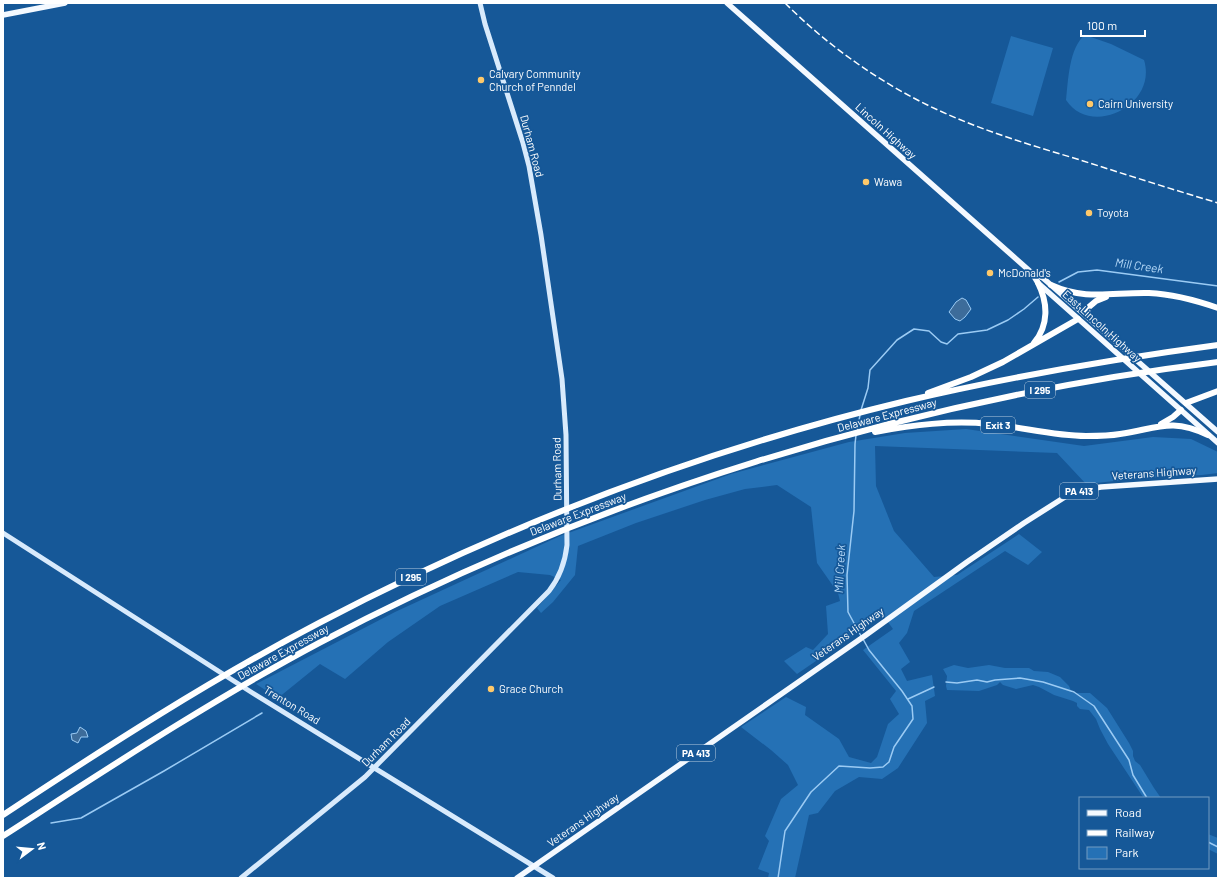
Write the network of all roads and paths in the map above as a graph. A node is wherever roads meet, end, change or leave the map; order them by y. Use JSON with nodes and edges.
{"nodes":[{"id":1,"x":65,"y":3,"type":"edge"},
{"id":2,"x":480,"y":3,"type":"edge"},
{"id":3,"x":727,"y":3,"type":"edge"},
{"id":4,"x":3,"y":15,"type":"edge"},
{"id":5,"x":1032,"y":273,"type":"junction"},
{"id":6,"x":1038,"y":283,"type":"junction"},
{"id":7,"x":1051,"y":285,"type":"junction"},
{"id":8,"x":1111,"y":295,"type":"junction"},
{"id":9,"x":1218,"y":308,"type":"edge"},
{"id":10,"x":1083,"y":312,"type":"junction"},
{"id":11,"x":1078,"y":319,"type":"junction"},
{"id":12,"x":1218,"y":345,"type":"edge"},
{"id":13,"x":1030,"y":347,"type":"junction"},
{"id":14,"x":1218,"y":362,"type":"edge"},
{"id":15,"x":1218,"y":391,"type":"edge"},
{"id":16,"x":904,"y":402,"type":"junction"},
{"id":17,"x":1186,"y":403,"type":"junction"},
{"id":18,"x":1181,"y":410,"type":"junction"},
{"id":19,"x":1156,"y":426,"type":"junction"},
{"id":20,"x":864,"y":432,"type":"junction"},
{"id":21,"x":1218,"y":432,"type":"edge"},
{"id":22,"x":1208,"y":435,"type":"junction"},
{"id":23,"x":834,"y":439,"type":"joint"},
{"id":24,"x":1218,"y":443,"type":"edge"},
{"id":25,"x":1218,"y":479,"type":"edge"},
{"id":26,"x":3,"y":534,"type":"edge"},
{"id":27,"x":374,"y":768,"type":"junction"},
{"id":28,"x":3,"y":815,"type":"edge"},
{"id":29,"x":3,"y":836,"type":"edge"},
{"id":30,"x":534,"y":866,"type":"junction"},
{"id":31,"x":241,"y":878,"type":"edge"},
{"id":32,"x":517,"y":878,"type":"edge"},
{"id":33,"x":553,"y":878,"type":"edge"}],
"edges":[{"from":1,"to":4,"type":"main road"},
{"from":2,"to":27,"type":"main road","name":"Durham Road"},
{"from":3,"to":5,"type":"main road","name":"Lincoln Highway"},
{"from":5,"to":6,"type":"main road","name":"East Lincoln Highway"},
{"from":5,"to":7,"type":"main road","name":"East Lincoln Highway"},
{"from":6,"to":11,"type":"main road","name":"East Lincoln Highway"},
{"from":6,"to":13,"type":"highway"},
{"from":7,"to":8,"type":"highway"},
{"from":7,"to":10,"type":"main road","name":"East Lincoln Highway"},
{"from":8,"to":9,"type":"highway"},
{"from":8,"to":10,"type":"highway"},
{"from":10,"to":11,"type":"main road"},
{"from":10,"to":17,"type":"main road","name":"East Lincoln Highway"},
{"from":11,"to":13,"type":"highway"},
{"from":11,"to":18,"type":"main road","name":"East Lincoln Highway"},
{"from":12,"to":16,"type":"highway","name":"Delaware Expressway","number":"I 295"},
{"from":13,"to":16,"type":"highway"},
{"from":14,"to":20,"type":"highway","name":"Delaware Expressway","number":"I 295"},
{"from":15,"to":17,"type":"highway"},
{"from":16,"to":28,"type":"highway","name":"Delaware Expressway","number":"I 295"},
{"from":17,"to":18,"type":"main road"},
{"from":17,"to":21,"type":"main road","name":"East Lincoln Highway"},
{"from":18,"to":19,"type":"highway"},
{"from":18,"to":22,"type":"main road","name":"East Lincoln Highway"},
{"from":19,"to":20,"type":"highway","number":"Exit 3"},
{"from":19,"to":22,"type":"highway"},
{"from":20,"to":23,"type":"highway","number":"Exit 3"},
{"from":22,"to":24,"type":"main road","name":"East Lincoln Highway"},
{"from":23,"to":29,"type":"highway","name":"Delaware Expressway","number":"I 295"},
{"from":25,"to":30,"type":"main road","name":"Veterans Highway","number":"PA 413"},
{"from":26,"to":27,"type":"main road","name":"Trenton Road"},
{"from":27,"to":30,"type":"main road","name":"Trenton Road"},
{"from":27,"to":31,"type":"main road","name":"Durham Road"},
{"from":30,"to":32,"type":"main road","name":"Veterans Highway","number":"PA 413"},
{"from":30,"to":33,"type":"main road","name":"Trenton Road"}]}
